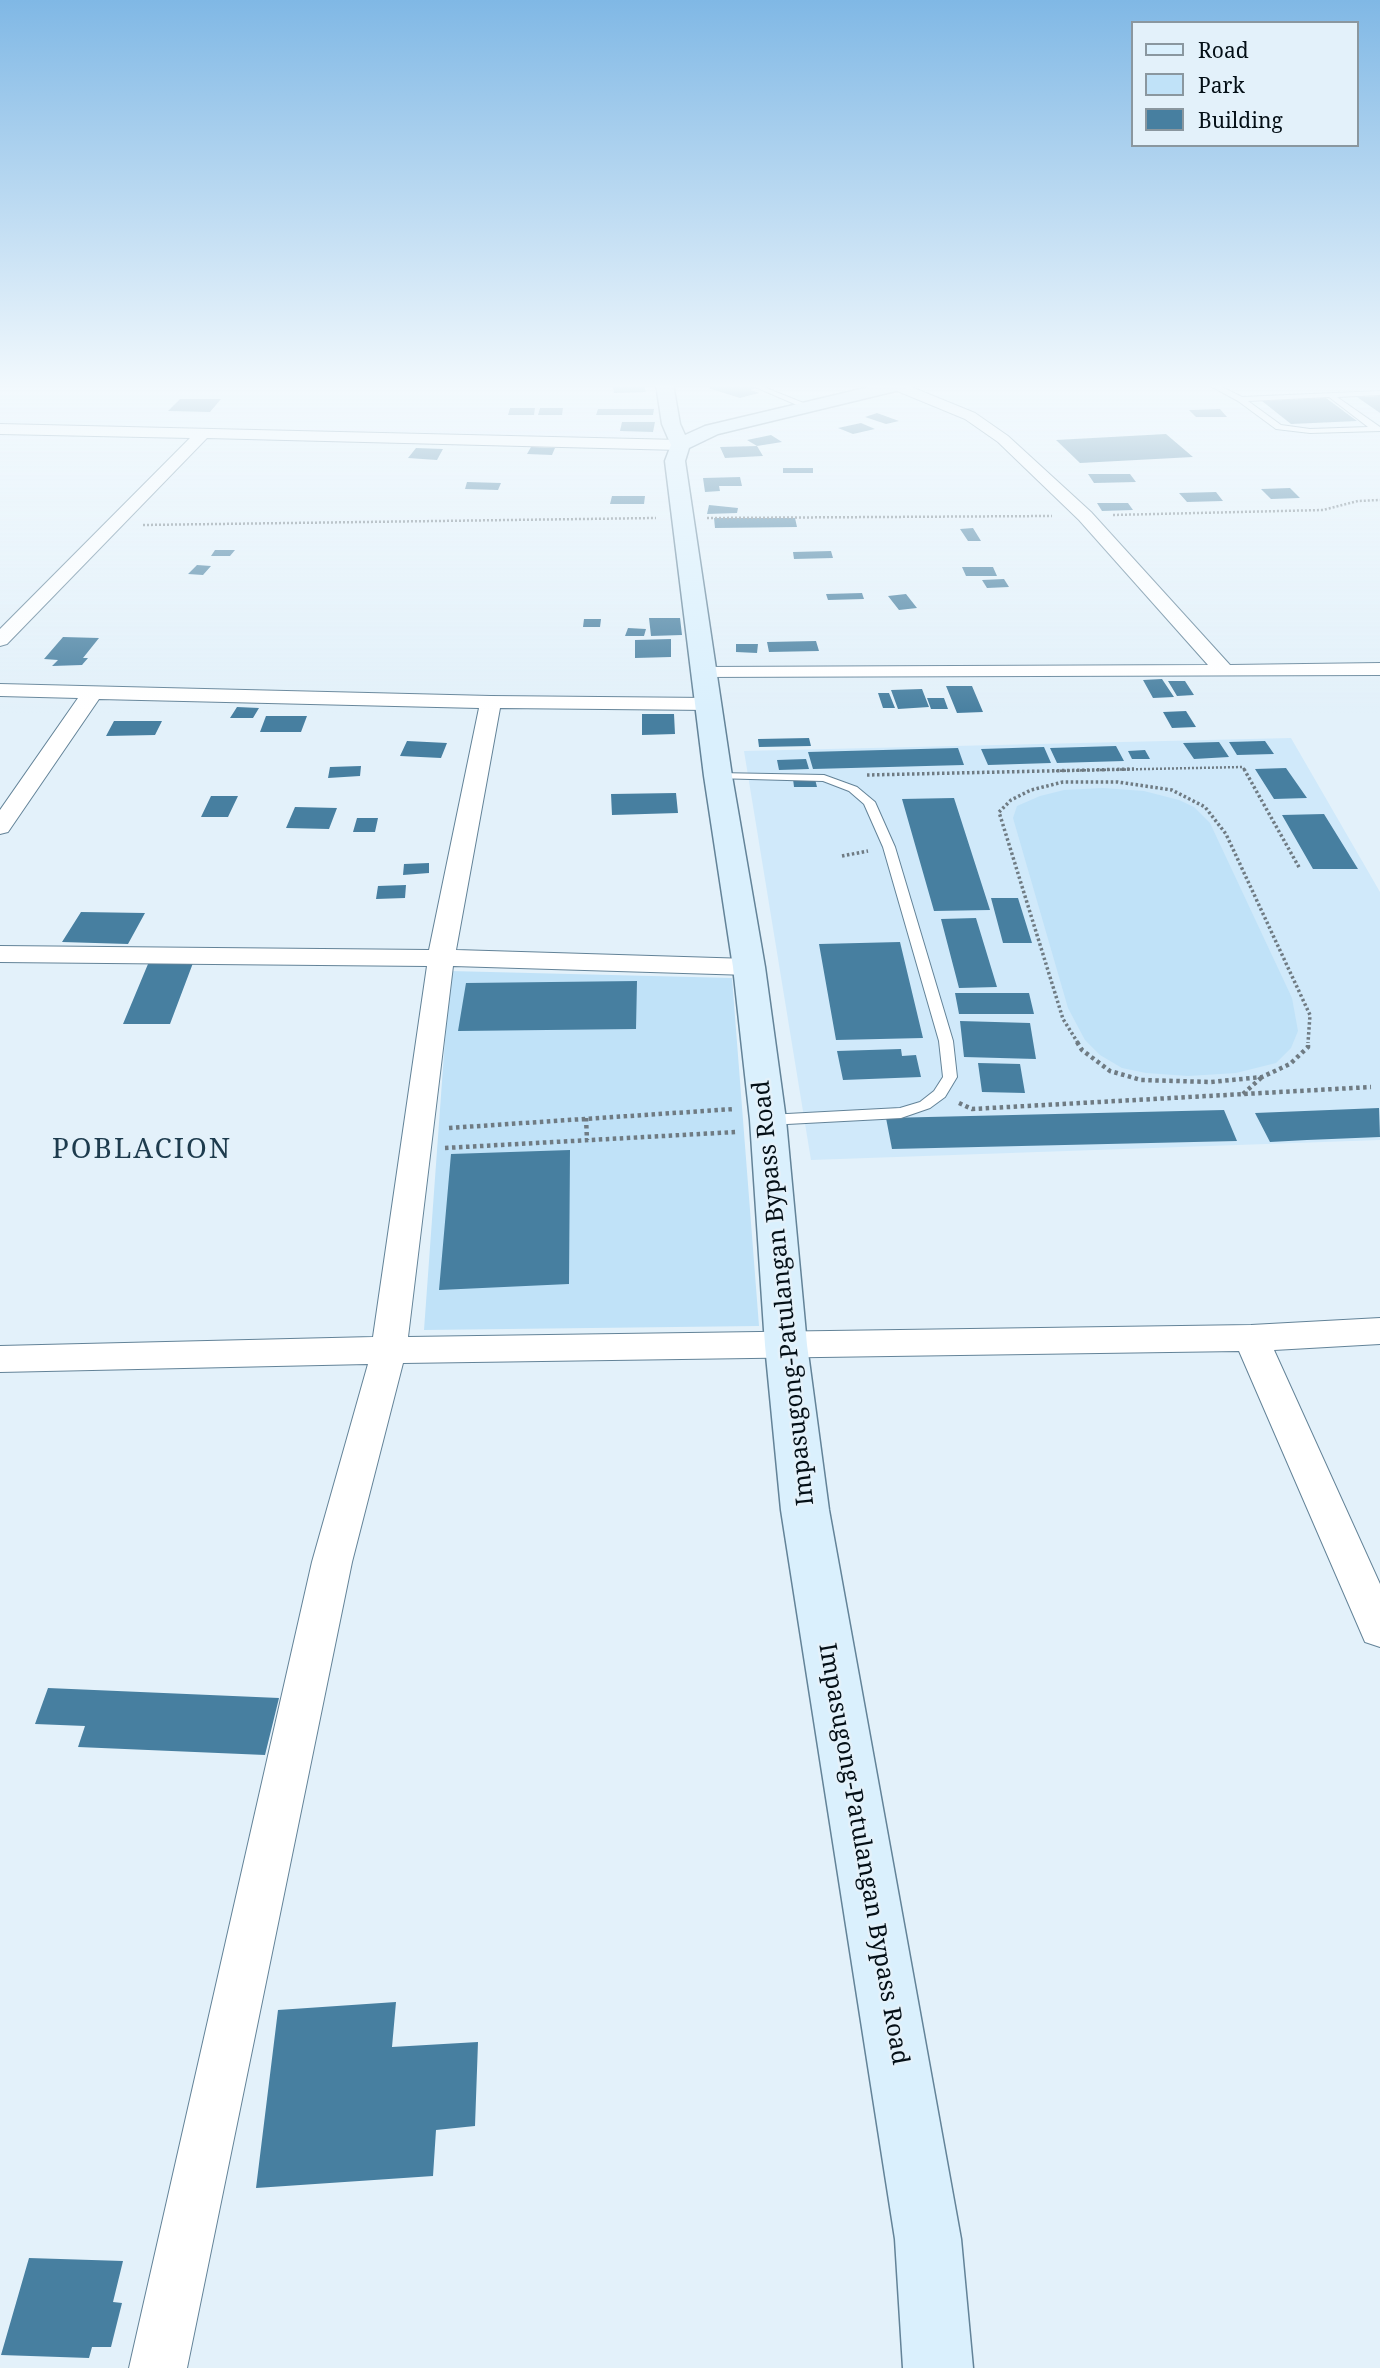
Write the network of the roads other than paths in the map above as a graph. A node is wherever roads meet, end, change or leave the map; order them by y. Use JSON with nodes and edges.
{"nodes":[{"id":1,"x":144,"y":495,"type":"edge"},
{"id":2,"x":680,"y":495,"type":"edge"},
{"id":3,"x":1062,"y":495,"type":"edge"},
{"id":4,"x":0,"y":640,"type":"edge"},
{"id":5,"x":1380,"y":668,"type":"edge"},
{"id":6,"x":1224,"y":671,"type":"junction"},
{"id":7,"x":707,"y":689,"type":"junction"},
{"id":8,"x":0,"y":691,"type":"edge"},
{"id":9,"x":92,"y":693,"type":"junction"},
{"id":10,"x":491,"y":702,"type":"junction"},
{"id":11,"x":718,"y":776,"type":"junction"},
{"id":12,"x":0,"y":827,"type":"edge"},
{"id":13,"x":0,"y":954,"type":"edge"},
{"id":14,"x":441,"y":958,"type":"junction"},
{"id":15,"x":749,"y":967,"type":"junction"},
{"id":16,"x":767,"y":1119,"type":"junction"},
{"id":17,"x":1380,"y":1331,"type":"edge"},
{"id":18,"x":1251,"y":1338,"type":"junction"},
{"id":19,"x":786,"y":1345,"type":"junction"},
{"id":20,"x":389,"y":1350,"type":"junction"},
{"id":21,"x":0,"y":1359,"type":"edge"},
{"id":22,"x":1380,"y":1629,"type":"edge"},
{"id":23,"x":158,"y":2368,"type":"edge"},
{"id":24,"x":938,"y":2368,"type":"edge"}],
"edges":[{"from":1,"to":4,"type":"street"},
{"from":2,"to":7,"type":"main road","name":"Impasugong-Patulangan Bypass Road"},
{"from":3,"to":6,"type":"street"},
{"from":5,"to":6,"type":"street"},
{"from":6,"to":7,"type":"street"},
{"from":7,"to":10,"type":"street"},
{"from":7,"to":11,"type":"main road","name":"Impasugong-Patulangan Bypass Road"},
{"from":8,"to":9,"type":"street"},
{"from":9,"to":10,"type":"street"},
{"from":9,"to":12,"type":"street"},
{"from":10,"to":14,"type":"street"},
{"from":11,"to":15,"type":"main road","name":"Impasugong-Patulangan Bypass Road"},
{"from":11,"to":16,"type":"lane"},
{"from":13,"to":14,"type":"street"},
{"from":14,"to":15,"type":"street"},
{"from":14,"to":20,"type":"street"},
{"from":15,"to":16,"type":"main road","name":"Impasugong-Patulangan Bypass Road"},
{"from":16,"to":19,"type":"main road","name":"Impasugong-Patulangan Bypass Road"},
{"from":17,"to":18,"type":"street"},
{"from":18,"to":19,"type":"street"},
{"from":18,"to":22,"type":"street"},
{"from":19,"to":20,"type":"street"},
{"from":19,"to":24,"type":"main road","name":"Impasugong-Patulangan Bypass Road"},
{"from":20,"to":21,"type":"street"},
{"from":20,"to":23,"type":"street"}]}
